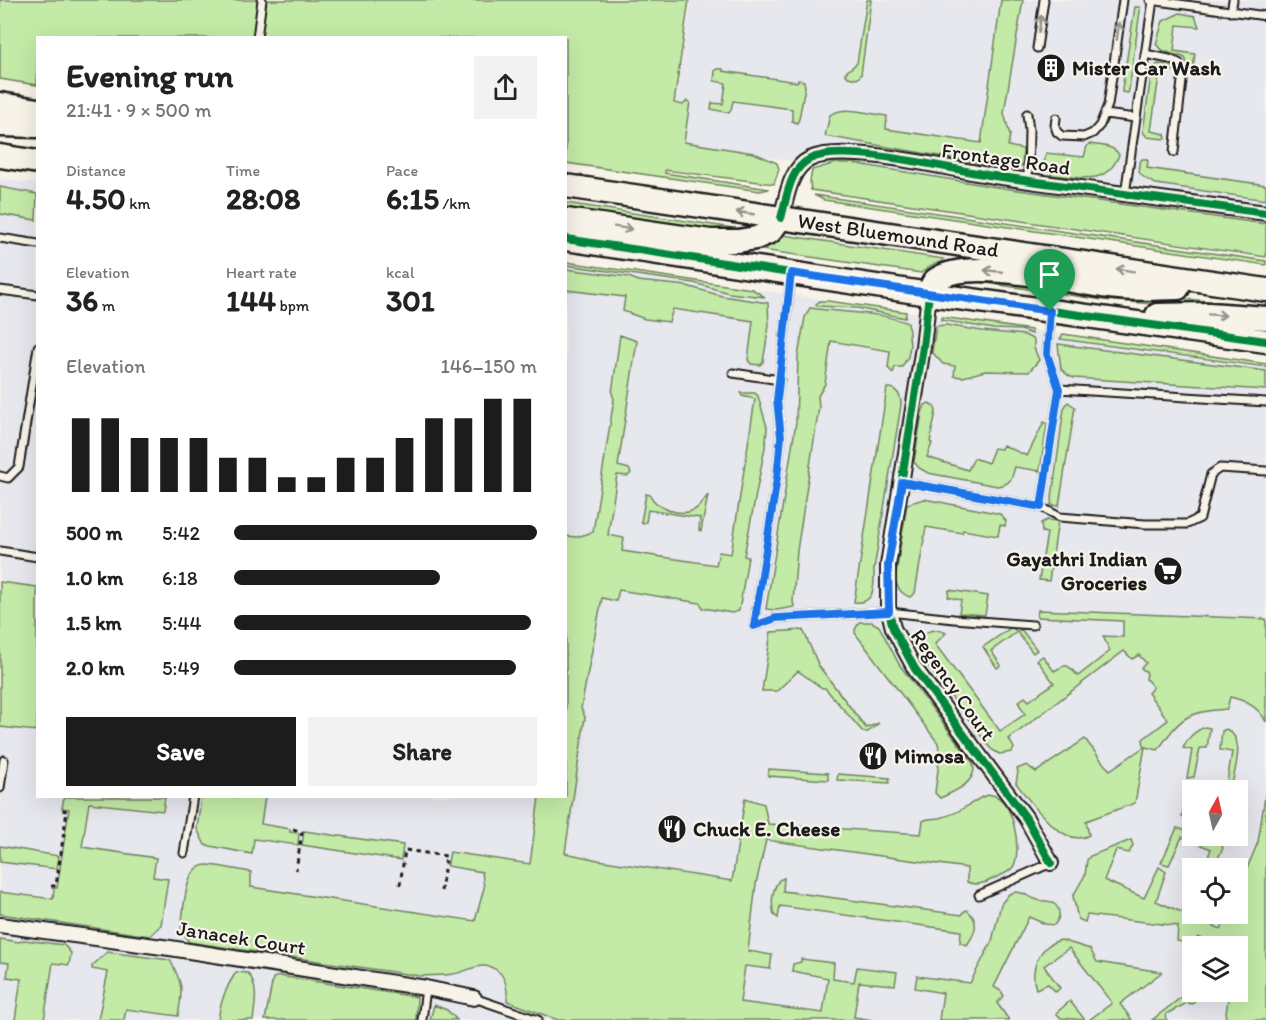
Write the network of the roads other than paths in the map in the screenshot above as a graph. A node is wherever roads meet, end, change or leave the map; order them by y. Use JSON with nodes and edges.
{"nodes":[{"id":1,"x":262,"y":0,"type":"edge"},
{"id":2,"x":1044,"y":0,"type":"edge"},
{"id":3,"x":1123,"y":0,"type":"edge"},
{"id":4,"x":1152,"y":0,"type":"edge"},
{"id":5,"x":1233,"y":0,"type":"edge"},
{"id":6,"x":1231,"y":12,"type":"junction"},
{"id":7,"x":1266,"y":16,"type":"edge"},
{"id":8,"x":257,"y":36,"type":"edge"},
{"id":9,"x":1037,"y":48,"type":"dead end"},
{"id":10,"x":1145,"y":54,"type":"junction"},
{"id":11,"x":0,"y":104,"type":"edge"},
{"id":12,"x":36,"y":110,"type":"edge"},
{"id":13,"x":1027,"y":114,"type":"dead end"},
{"id":14,"x":1105,"y":114,"type":"junction"},
{"id":15,"x":1056,"y":118,"type":"dead end"},
{"id":16,"x":1136,"y":118,"type":"junction"},
{"id":17,"x":0,"y":125,"type":"edge"},
{"id":18,"x":36,"y":126,"type":"edge"},
{"id":19,"x":1174,"y":152,"type":"dead end"},
{"id":20,"x":0,"y":156,"type":"edge"},
{"id":21,"x":36,"y":162,"type":"edge"},
{"id":22,"x":1028,"y":181,"type":"junction"},
{"id":23,"x":567,"y":186,"type":"edge"},
{"id":24,"x":1125,"y":194,"type":"junction"},
{"id":25,"x":1266,"y":213,"type":"edge"},
{"id":26,"x":782,"y":218,"type":"junction"},
{"id":27,"x":567,"y":220,"type":"edge"},
{"id":28,"x":0,"y":238,"type":"edge"},
{"id":29,"x":567,"y":239,"type":"edge"},
{"id":30,"x":36,"y":244,"type":"edge"},
{"id":31,"x":791,"y":273,"type":"junction"},
{"id":32,"x":1239,"y":287,"type":"junction"},
{"id":33,"x":0,"y":290,"type":"edge"},
{"id":34,"x":1266,"y":290,"type":"edge"},
{"id":35,"x":929,"y":294,"type":"junction"},
{"id":36,"x":36,"y":296,"type":"edge"},
{"id":37,"x":1050,"y":311,"type":"junction"},
{"id":38,"x":1095,"y":317,"type":"junction"},
{"id":39,"x":1266,"y":318,"type":"edge"},
{"id":40,"x":1266,"y":341,"type":"edge"},
{"id":41,"x":36,"y":360,"type":"edge"},
{"id":42,"x":733,"y":373,"type":"dead end"},
{"id":43,"x":780,"y":380,"type":"junction"},
{"id":44,"x":1059,"y":389,"type":"junction"},
{"id":45,"x":1266,"y":402,"type":"edge"},
{"id":46,"x":1266,"y":471,"type":"edge"},
{"id":47,"x":0,"y":476,"type":"edge"},
{"id":48,"x":902,"y":482,"type":"junction"},
{"id":49,"x":1041,"y":507,"type":"junction"},
{"id":50,"x":0,"y":551,"type":"edge"},
{"id":51,"x":36,"y":557,"type":"edge"},
{"id":52,"x":889,"y":612,"type":"junction"},
{"id":53,"x":1033,"y":625,"type":"dead end"},
{"id":54,"x":4,"y":760,"type":"dead end"},
{"id":55,"x":0,"y":788,"type":"edge"},
{"id":56,"x":193,"y":798,"type":"edge"},
{"id":57,"x":184,"y":853,"type":"dead end"},
{"id":58,"x":1051,"y":863,"type":"joint"},
{"id":59,"x":979,"y":895,"type":"dead end"},
{"id":60,"x":0,"y":925,"type":"edge"},
{"id":61,"x":426,"y":988,"type":"junction"},
{"id":62,"x":474,"y":998,"type":"joint"},
{"id":63,"x":422,"y":1020,"type":"edge"},
{"id":64,"x":538,"y":1020,"type":"edge"}],
"edges":[{"from":1,"to":8,"type":"lane"},
{"from":9,"to":2,"type":"lane","one_way":true},
{"from":14,"to":3,"type":"lane","one_way":true},
{"from":4,"to":6,"type":"lane"},
{"from":4,"to":10,"type":"lane"},
{"from":5,"to":6,"type":"lane"},
{"from":6,"to":7,"type":"lane"},
{"from":10,"to":16,"type":"lane"},
{"from":10,"to":19,"type":"lane"},
{"from":11,"to":12,"type":"main road"},
{"from":13,"to":22,"type":"lane"},
{"from":14,"to":15,"type":"lane"},
{"from":14,"to":16,"type":"lane"},
{"from":16,"to":24,"type":"lane"},
{"from":17,"to":18,"type":"main road"},
{"from":20,"to":21,"type":"main road"},
{"from":22,"to":24,"type":"street","name":"Frontage Road"},
{"from":22,"to":26,"type":"street","name":"Frontage Road"},
{"from":26,"to":23,"type":"main road","name":"West Bluemound Road","one_way":true},
{"from":24,"to":25,"type":"street","name":"Frontage Road"},
{"from":27,"to":26,"type":"main road","one_way":true},
{"from":32,"to":26,"type":"main road","name":"West Bluemound Road","one_way":true},
{"from":28,"to":30,"type":"lane"},
{"from":29,"to":31,"type":"main road"},
{"from":31,"to":35,"type":"main road"},
{"from":31,"to":43,"type":"lane"},
{"from":32,"to":34,"type":"main road","name":"West Bluemound Road"},
{"from":32,"to":35,"type":"main road","one_way":true},
{"from":33,"to":36,"type":"lane"},
{"from":35,"to":37,"type":"main road"},
{"from":35,"to":48,"type":"street","name":"Regency Court"},
{"from":37,"to":38,"type":"main road"},
{"from":37,"to":44,"type":"lane"},
{"from":38,"to":39,"type":"main road","one_way":true},
{"from":38,"to":40,"type":"main road"},
{"from":41,"to":47,"type":"lane"},
{"from":42,"to":43,"type":"lane"},
{"from":43,"to":52,"type":"lane"},
{"from":44,"to":45,"type":"lane"},
{"from":44,"to":49,"type":"lane"},
{"from":46,"to":49,"type":"lane"},
{"from":48,"to":49,"type":"lane"},
{"from":48,"to":52,"type":"street","name":"Regency Court"},
{"from":50,"to":51,"type":"lane"},
{"from":52,"to":53,"type":"lane"},
{"from":52,"to":58,"type":"street","name":"Regency Court"},
{"from":54,"to":55,"type":"lane"},
{"from":56,"to":57,"type":"lane"},
{"from":58,"to":59,"type":"lane"},
{"from":60,"to":61,"type":"street","name":"Janacek Court"},
{"from":61,"to":62,"type":"street","name":"Janacek Court"},
{"from":61,"to":63,"type":"lane"},
{"from":62,"to":64,"type":"lane"}]}
